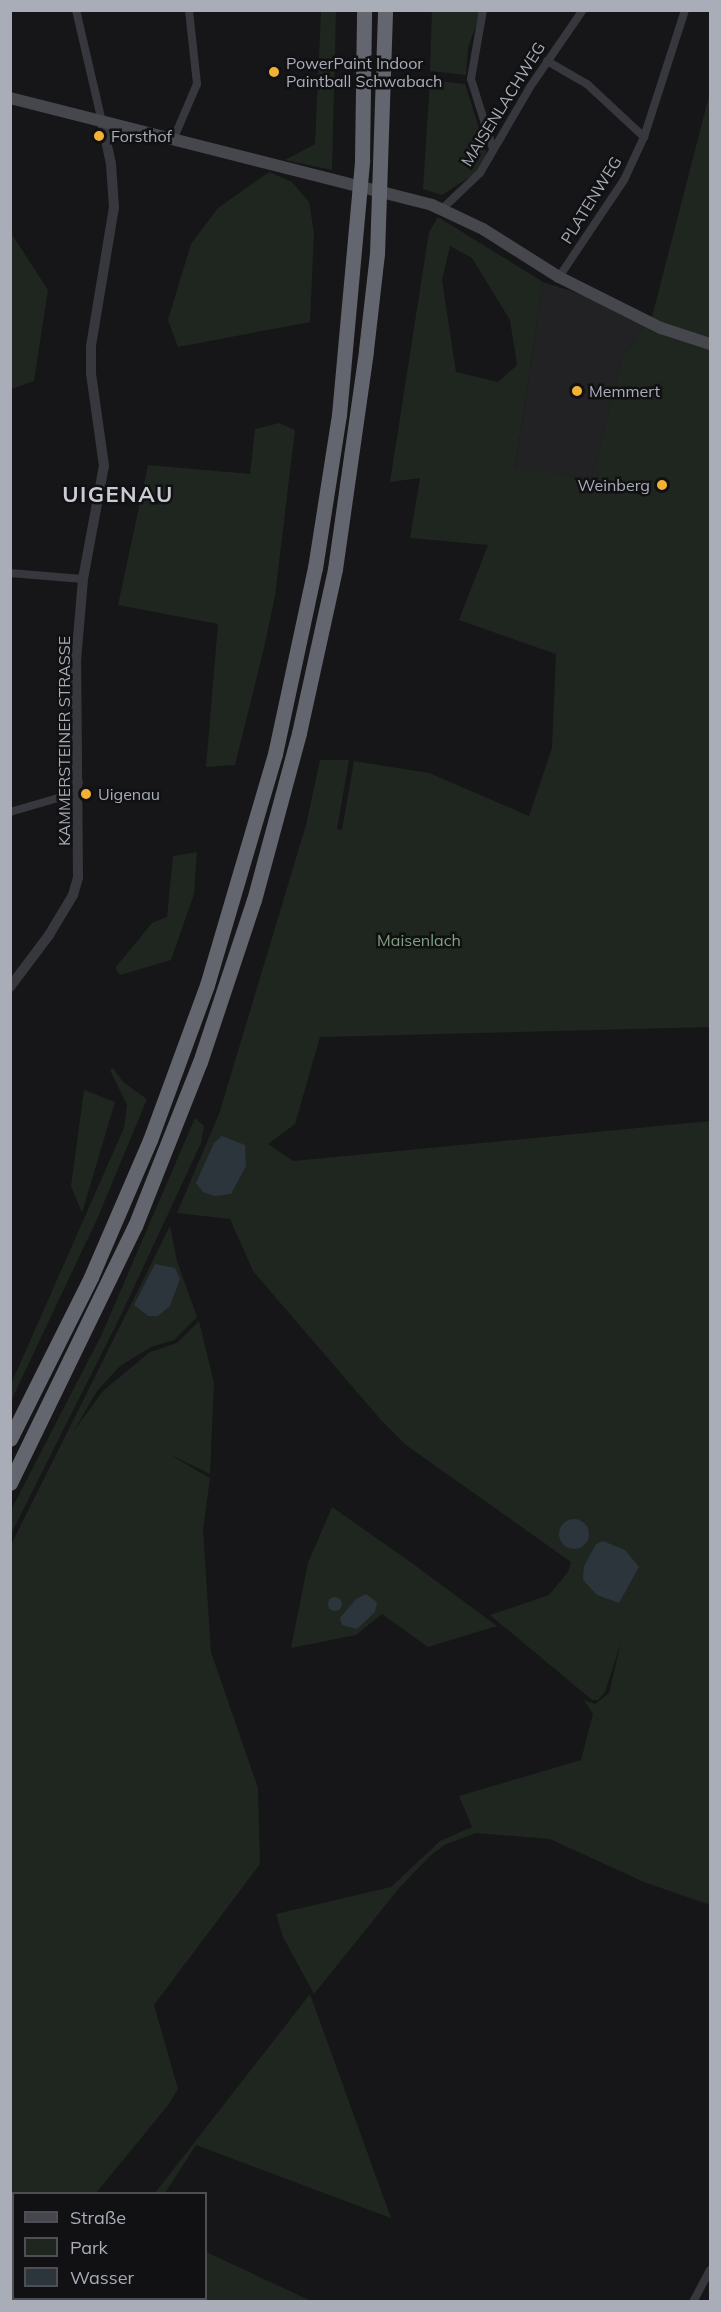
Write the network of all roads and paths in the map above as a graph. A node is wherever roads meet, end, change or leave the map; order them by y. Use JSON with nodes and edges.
{"nodes":[{"id":1,"x":76,"y":10,"type":"edge"},
{"id":2,"x":189,"y":10,"type":"edge"},
{"id":3,"x":364,"y":10,"type":"edge"},
{"id":4,"x":385,"y":10,"type":"edge"},
{"id":5,"x":483,"y":10,"type":"edge"},
{"id":6,"x":583,"y":10,"type":"edge"},
{"id":7,"x":685,"y":10,"type":"edge"},
{"id":8,"x":547,"y":61,"type":"junction"},
{"id":9,"x":10,"y":98,"type":"edge"},
{"id":10,"x":102,"y":122,"type":"junction"},
{"id":11,"x":644,"y":137,"type":"junction"},
{"id":12,"x":173,"y":140,"type":"junction"},
{"id":13,"x":493,"y":149,"type":"junction"},
{"id":14,"x":442,"y":209,"type":"junction"},
{"id":15,"x":559,"y":277,"type":"junction"},
{"id":16,"x":711,"y":344,"type":"edge"},
{"id":17,"x":10,"y":573,"type":"edge"},
{"id":18,"x":83,"y":579,"type":"junction"},
{"id":19,"x":79,"y":782,"type":"junction"},
{"id":20,"x":10,"y":812,"type":"edge"},
{"id":21,"x":10,"y":987,"type":"edge"},
{"id":22,"x":10,"y":1439,"type":"edge"},
{"id":23,"x":10,"y":1483,"type":"edge"},
{"id":24,"x":711,"y":2270,"type":"edge"},
{"id":25,"x":693,"y":2301,"type":"edge"}],
"edges":[{"from":1,"to":10,"type":"street"},
{"from":2,"to":12,"type":"street"},
{"from":3,"to":22,"type":"highway"},
{"from":4,"to":23,"type":"highway"},
{"from":5,"to":13,"type":"street"},
{"from":6,"to":8,"type":"street","name":"MAISENLACHWEG"},
{"from":7,"to":11,"type":"street","name":"PLATENWEG"},
{"from":8,"to":11,"type":"street"},
{"from":8,"to":13,"type":"street","name":"MAISENLACHWEG"},
{"from":9,"to":10,"type":"main road"},
{"from":10,"to":12,"type":"main road"},
{"from":10,"to":18,"type":"street","name":"KAMMERSTEINER STRASSE"},
{"from":11,"to":15,"type":"street","name":"PLATENWEG"},
{"from":12,"to":14,"type":"main road"},
{"from":13,"to":14,"type":"street","name":"MAISENLACHWEG"},
{"from":14,"to":15,"type":"main road"},
{"from":15,"to":16,"type":"main road"},
{"from":17,"to":18,"type":"street"},
{"from":18,"to":19,"type":"street","name":"KAMMERSTEINER STRASSE"},
{"from":19,"to":20,"type":"street"},
{"from":19,"to":21,"type":"street","name":"KAMMERSTEINER STRASSE"},
{"from":24,"to":25,"type":"street"}]}
